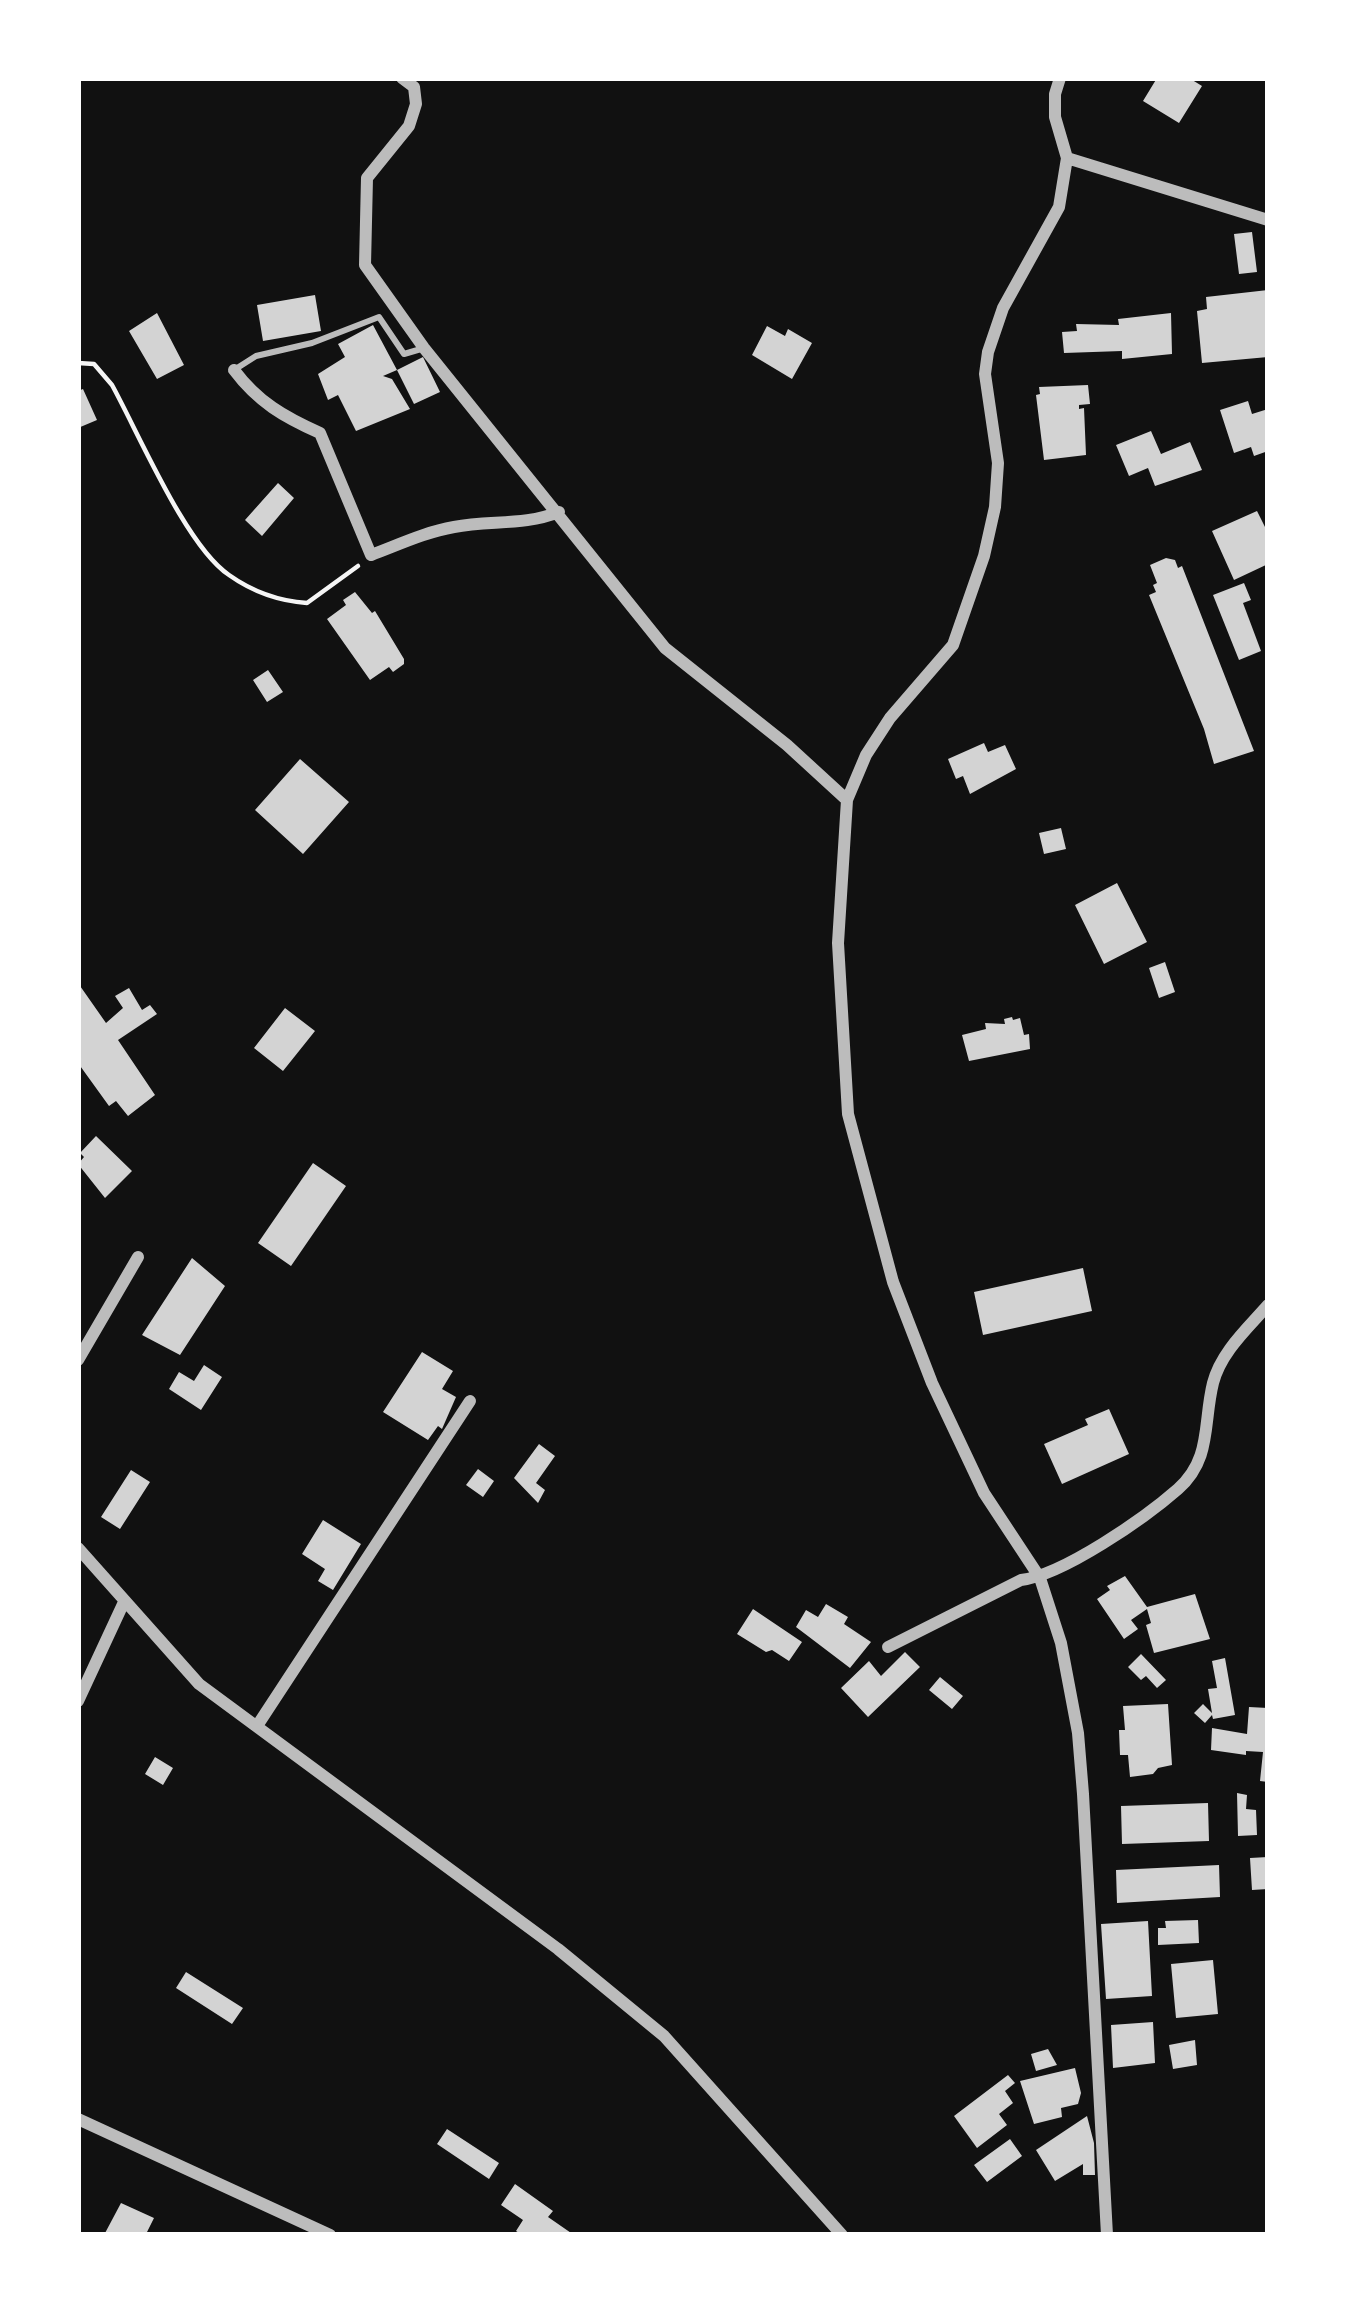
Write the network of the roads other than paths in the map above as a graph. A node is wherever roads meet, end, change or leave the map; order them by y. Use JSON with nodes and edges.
{"nodes":[{"id":1,"x":403,"y":78,"type":"edge"},
{"id":2,"x":1060,"y":78,"type":"edge"},
{"id":3,"x":1066,"y":158,"type":"junction"},
{"id":4,"x":1268,"y":220,"type":"edge"},
{"id":5,"x":424,"y":348,"type":"junction"},
{"id":6,"x":234,"y":370,"type":"joint"},
{"id":7,"x":559,"y":512,"type":"junction"},
{"id":8,"x":847,"y":800,"type":"junction"},
{"id":9,"x":139,"y":1257,"type":"dead end"},
{"id":10,"x":1268,"y":1305,"type":"edge"},
{"id":11,"x":78,"y":1360,"type":"edge"},
{"id":12,"x":470,"y":1401,"type":"dead end"},
{"id":13,"x":78,"y":1548,"type":"edge"},
{"id":14,"x":1040,"y":1578,"type":"junction"},
{"id":15,"x":124,"y":1602,"type":"junction"},
{"id":16,"x":888,"y":1647,"type":"dead end"},
{"id":17,"x":78,"y":1701,"type":"edge"},
{"id":18,"x":257,"y":1726,"type":"junction"},
{"id":19,"x":78,"y":2119,"type":"edge"},
{"id":20,"x":330,"y":2235,"type":"edge"},
{"id":21,"x":842,"y":2235,"type":"edge"},
{"id":22,"x":1107,"y":2235,"type":"edge"}],
"edges":[{"from":1,"to":5,"type":"street"},
{"from":2,"to":3,"type":"street"},
{"from":3,"to":4,"type":"street"},
{"from":3,"to":8,"type":"street"},
{"from":5,"to":6,"type":"lane"},
{"from":5,"to":7,"type":"street"},
{"from":6,"to":7,"type":"street"},
{"from":7,"to":8,"type":"street"},
{"from":8,"to":14,"type":"street"},
{"from":9,"to":11,"type":"street"},
{"from":10,"to":14,"type":"street"},
{"from":12,"to":18,"type":"street"},
{"from":13,"to":15,"type":"street"},
{"from":14,"to":16,"type":"street"},
{"from":14,"to":22,"type":"street"},
{"from":15,"to":17,"type":"street"},
{"from":15,"to":18,"type":"street"},
{"from":18,"to":21,"type":"street"},
{"from":19,"to":20,"type":"street"}]}
